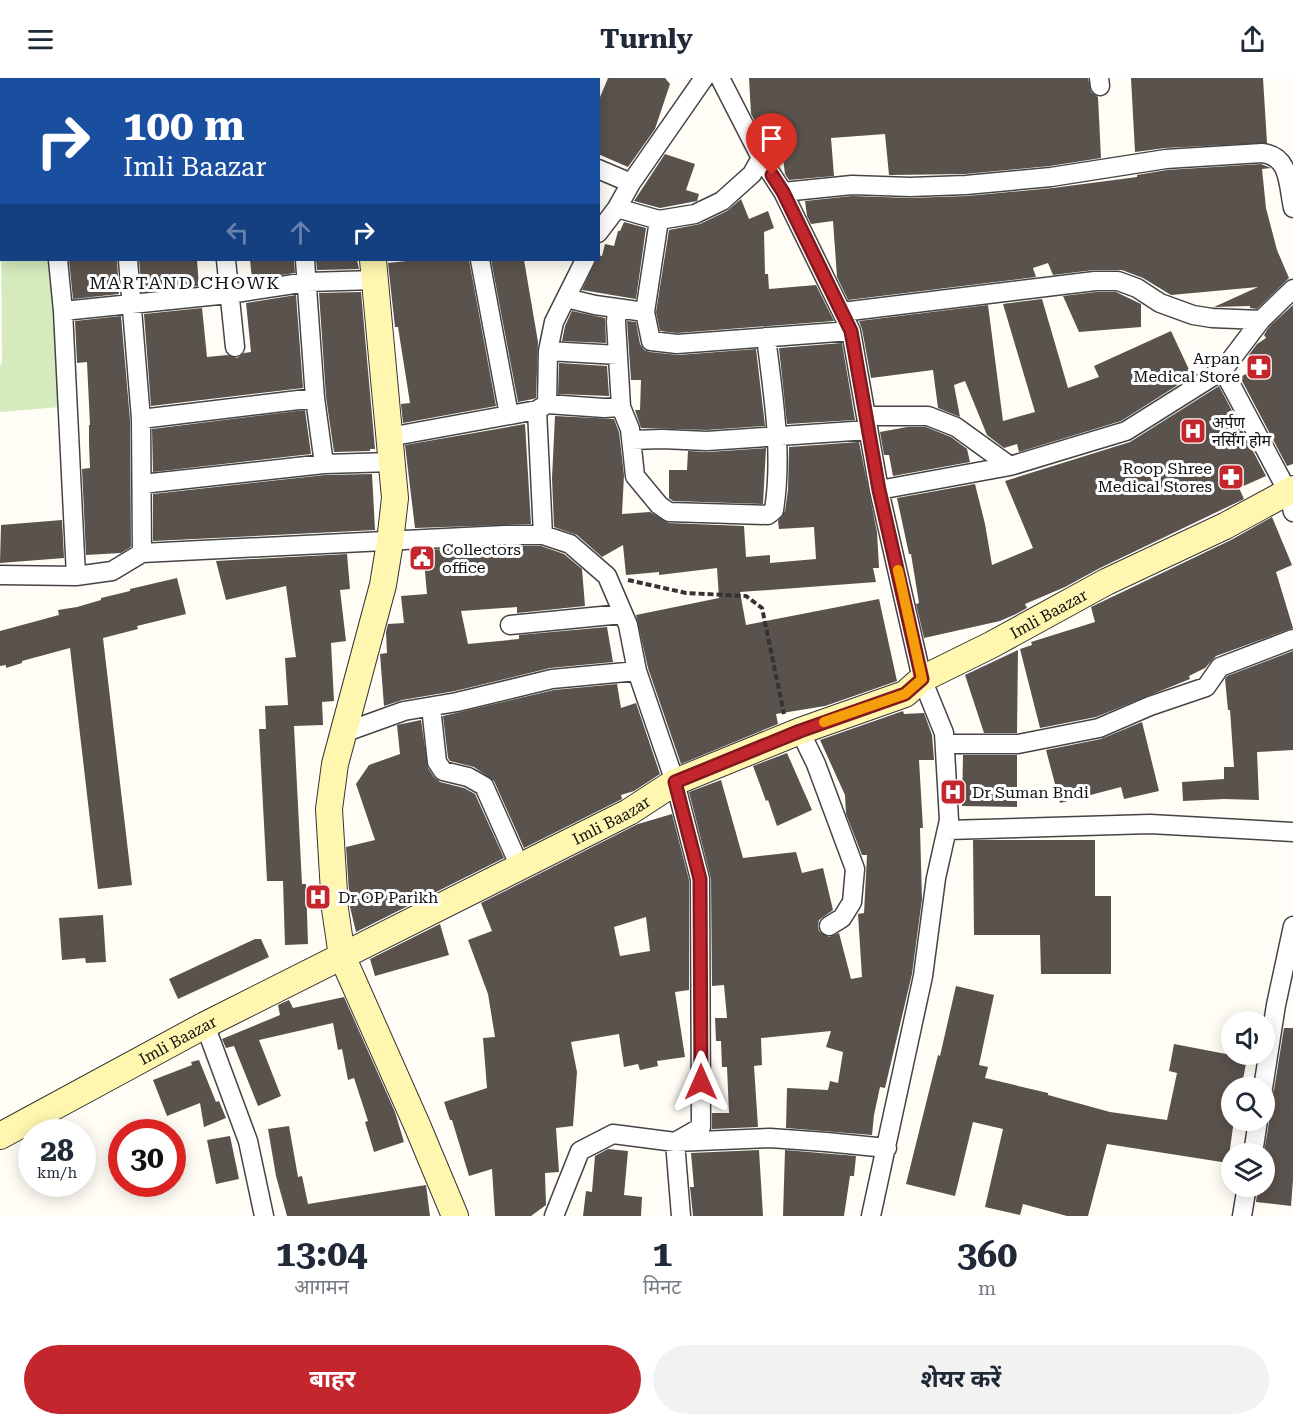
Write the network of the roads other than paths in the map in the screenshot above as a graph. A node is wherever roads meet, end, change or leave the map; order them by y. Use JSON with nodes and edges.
{"nodes":[{"id":1,"x":704,"y":78,"type":"edge"},
{"id":2,"x":720,"y":78,"type":"edge"},
{"id":3,"x":761,"y":158,"type":"junction"},
{"id":4,"x":600,"y":170,"type":"edge"},
{"id":5,"x":631,"y":183,"type":"junction"},
{"id":6,"x":783,"y":192,"type":"junction"},
{"id":7,"x":617,"y":207,"type":"junction"},
{"id":8,"x":1293,"y":208,"type":"edge"},
{"id":9,"x":659,"y":220,"type":"junction"},
{"id":10,"x":600,"y":230,"type":"edge"},
{"id":11,"x":58,"y":261,"type":"edge"},
{"id":12,"x":128,"y":261,"type":"edge"},
{"id":13,"x":226,"y":261,"type":"edge"},
{"id":14,"x":304,"y":261,"type":"edge"},
{"id":15,"x":480,"y":261,"type":"edge"},
{"id":16,"x":584,"y":261,"type":"edge"},
{"id":17,"x":375,"y":270,"type":"edge"},
{"id":18,"x":307,"y":282,"type":"junction"},
{"id":19,"x":1293,"y":290,"type":"edge"},
{"id":20,"x":229,"y":294,"type":"junction"},
{"id":21,"x":566,"y":298,"type":"junction"},
{"id":22,"x":132,"y":304,"type":"junction"},
{"id":23,"x":617,"y":309,"type":"junction"},
{"id":24,"x":63,"y":311,"type":"junction"},
{"id":25,"x":645,"y":312,"type":"junction"},
{"id":26,"x":842,"y":312,"type":"junction"},
{"id":27,"x":1261,"y":320,"type":"junction"},
{"id":28,"x":851,"y":331,"type":"junction"},
{"id":29,"x":766,"y":337,"type":"junction"},
{"id":30,"x":235,"y":347,"type":"dead end"},
{"id":31,"x":548,"y":351,"type":"junction"},
{"id":32,"x":618,"y":354,"type":"junction"},
{"id":33,"x":1223,"y":370,"type":"junction"},
{"id":34,"x":315,"y":398,"type":"junction"},
{"id":35,"x":542,"y":407,"type":"junction"},
{"id":36,"x":621,"y":407,"type":"junction"},
{"id":37,"x":509,"y":415,"type":"junction"},
{"id":38,"x":141,"y":419,"type":"junction"},
{"id":39,"x":867,"y":423,"type":"junction"},
{"id":40,"x":777,"y":437,"type":"junction"},
{"id":41,"x":632,"y":440,"type":"junction"},
{"id":42,"x":391,"y":450,"type":"junction"},
{"id":43,"x":324,"y":464,"type":"junction"},
{"id":44,"x":1010,"y":466,"type":"junction"},
{"id":45,"x":142,"y":484,"type":"junction"},
{"id":46,"x":879,"y":490,"type":"junction"},
{"id":47,"x":1291,"y":498,"type":"edge"},
{"id":48,"x":543,"y":535,"type":"junction"},
{"id":49,"x":390,"y":542,"type":"junction"},
{"id":50,"x":142,"y":553,"type":"junction"},
{"id":51,"x":0,"y":575,"type":"edge"},
{"id":52,"x":76,"y":576,"type":"junction"},
{"id":53,"x":622,"y":614,"type":"junction"},
{"id":54,"x":510,"y":625,"type":"dead end"},
{"id":55,"x":1293,"y":639,"type":"edge"},
{"id":56,"x":637,"y":671,"type":"junction"},
{"id":57,"x":922,"y":679,"type":"junction"},
{"id":58,"x":431,"y":707,"type":"junction"},
{"id":59,"x":793,"y":725,"type":"junction"},
{"id":60,"x":343,"y":732,"type":"junction"},
{"id":61,"x":945,"y":744,"type":"junction"},
{"id":62,"x":675,"y":782,"type":"junction"},
{"id":63,"x":947,"y":830,"type":"junction"},
{"id":64,"x":1293,"y":832,"type":"edge"},
{"id":65,"x":520,"y":867,"type":"junction"},
{"id":66,"x":829,"y":926,"type":"dead end"},
{"id":67,"x":1293,"y":926,"type":"edge"},
{"id":68,"x":342,"y":956,"type":"junction"},
{"id":69,"x":204,"y":1025,"type":"junction"},
{"id":70,"x":1265,"y":1077,"type":"edge"},
{"id":71,"x":0,"y":1136,"type":"edge"},
{"id":72,"x":675,"y":1142,"type":"junction"},
{"id":73,"x":886,"y":1148,"type":"junction"},
{"id":74,"x":1245,"y":1197,"type":"edge"},
{"id":75,"x":264,"y":1216,"type":"edge"},
{"id":76,"x":455,"y":1216,"type":"edge"},
{"id":77,"x":554,"y":1216,"type":"edge"},
{"id":78,"x":681,"y":1216,"type":"edge"},
{"id":79,"x":871,"y":1216,"type":"edge"},
{"id":80,"x":1242,"y":1216,"type":"edge"}],
"edges":[{"from":1,"to":5,"type":"street"},
{"from":2,"to":3,"type":"street"},
{"from":3,"to":6,"type":"street"},
{"from":3,"to":9,"type":"street"},
{"from":4,"to":5,"type":"street"},
{"from":5,"to":7,"type":"street"},
{"from":6,"to":8,"type":"street"},
{"from":6,"to":26,"type":"street"},
{"from":7,"to":9,"type":"street"},
{"from":7,"to":10,"type":"street"},
{"from":9,"to":25,"type":"street"},
{"from":11,"to":24,"type":"street"},
{"from":12,"to":22,"type":"street"},
{"from":13,"to":20,"type":"street"},
{"from":14,"to":18,"type":"street"},
{"from":15,"to":37,"type":"street"},
{"from":16,"to":21,"type":"street"},
{"from":17,"to":18,"type":"street"},
{"from":17,"to":42,"type":"main road"},
{"from":18,"to":20,"type":"street"},
{"from":18,"to":34,"type":"street"},
{"from":19,"to":27,"type":"street"},
{"from":20,"to":22,"type":"street"},
{"from":20,"to":30,"type":"street"},
{"from":21,"to":23,"type":"street"},
{"from":21,"to":31,"type":"street"},
{"from":22,"to":24,"type":"street"},
{"from":22,"to":38,"type":"street"},
{"from":23,"to":25,"type":"street"},
{"from":23,"to":32,"type":"street"},
{"from":24,"to":52,"type":"street"},
{"from":25,"to":29,"type":"street"},
{"from":26,"to":27,"type":"street"},
{"from":26,"to":28,"type":"street"},
{"from":27,"to":33,"type":"street"},
{"from":28,"to":29,"type":"street"},
{"from":28,"to":39,"type":"street"},
{"from":29,"to":40,"type":"street"},
{"from":31,"to":32,"type":"street"},
{"from":31,"to":35,"type":"street"},
{"from":32,"to":36,"type":"street"},
{"from":33,"to":44,"type":"street"},
{"from":33,"to":47,"type":"street"},
{"from":34,"to":38,"type":"street"},
{"from":34,"to":43,"type":"street"},
{"from":35,"to":36,"type":"street"},
{"from":35,"to":37,"type":"street"},
{"from":35,"to":48,"type":"street"},
{"from":36,"to":41,"type":"street"},
{"from":37,"to":42,"type":"street"},
{"from":38,"to":45,"type":"street"},
{"from":39,"to":40,"type":"street"},
{"from":39,"to":44,"type":"street"},
{"from":39,"to":46,"type":"street"},
{"from":40,"to":41,"type":"street"},
{"from":40,"to":41,"type":"street"},
{"from":42,"to":43,"type":"street"},
{"from":42,"to":49,"type":"main road"},
{"from":43,"to":45,"type":"street"},
{"from":44,"to":46,"type":"street"},
{"from":45,"to":50,"type":"street"},
{"from":46,"to":57,"type":"street"},
{"from":47,"to":57,"type":"main road","name":"Imli Baazar"},
{"from":48,"to":49,"type":"street"},
{"from":48,"to":53,"type":"street"},
{"from":49,"to":50,"type":"street"},
{"from":49,"to":60,"type":"main road"},
{"from":50,"to":52,"type":"street"},
{"from":51,"to":52,"type":"street"},
{"from":53,"to":54,"type":"street"},
{"from":53,"to":56,"type":"street"},
{"from":55,"to":61,"type":"street"},
{"from":56,"to":58,"type":"street"},
{"from":56,"to":62,"type":"street"},
{"from":57,"to":59,"type":"main road","name":"Imli Baazar"},
{"from":57,"to":61,"type":"street"},
{"from":58,"to":60,"type":"street"},
{"from":58,"to":65,"type":"street"},
{"from":59,"to":62,"type":"main road","name":"Imli Baazar"},
{"from":59,"to":66,"type":"street"},
{"from":60,"to":68,"type":"main road"},
{"from":61,"to":63,"type":"street"},
{"from":62,"to":65,"type":"main road","name":"Imli Baazar"},
{"from":62,"to":72,"type":"street"},
{"from":63,"to":64,"type":"street"},
{"from":63,"to":73,"type":"street"},
{"from":65,"to":68,"type":"main road","name":"Imli Baazar"},
{"from":67,"to":70,"type":"street"},
{"from":68,"to":69,"type":"main road","name":"Imli Baazar"},
{"from":68,"to":76,"type":"main road"},
{"from":69,"to":71,"type":"main road","name":"Imli Baazar"},
{"from":69,"to":75,"type":"street"},
{"from":72,"to":73,"type":"street"},
{"from":72,"to":77,"type":"street"},
{"from":72,"to":78,"type":"street"},
{"from":73,"to":79,"type":"street"},
{"from":74,"to":80,"type":"street"}]}
